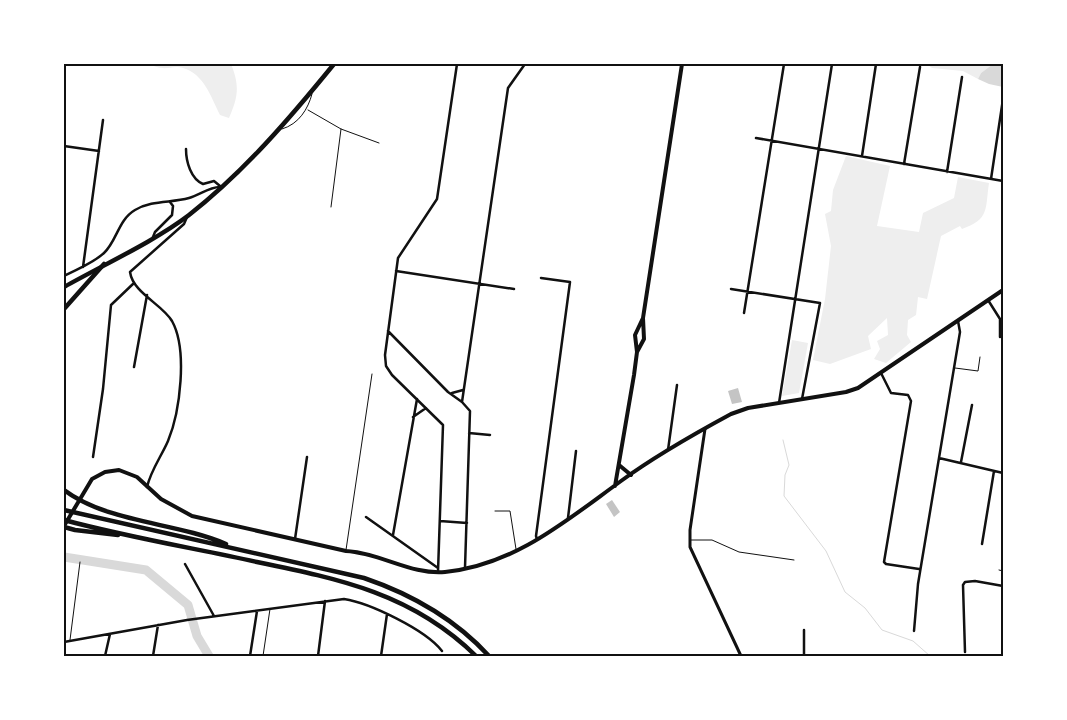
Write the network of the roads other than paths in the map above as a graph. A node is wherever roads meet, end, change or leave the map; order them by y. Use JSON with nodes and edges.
{"nodes":[{"id":1,"x":334,"y":64,"type":"edge"},
{"id":2,"x":457,"y":64,"type":"edge"},
{"id":3,"x":525,"y":64,"type":"edge"},
{"id":4,"x":682,"y":64,"type":"edge"},
{"id":5,"x":784,"y":64,"type":"edge"},
{"id":6,"x":832,"y":64,"type":"edge"},
{"id":7,"x":876,"y":64,"type":"edge"},
{"id":8,"x":920,"y":68,"type":"dead end"},
{"id":9,"x":962,"y":77,"type":"dead end"},
{"id":10,"x":313,"y":90,"type":"junction"},
{"id":11,"x":1003,"y":99,"type":"edge"},
{"id":12,"x":308,"y":110,"type":"junction"},
{"id":13,"x":103,"y":120,"type":"dead end"},
{"id":14,"x":342,"y":128,"type":"junction"},
{"id":15,"x":279,"y":129,"type":"junction"},
{"id":16,"x":756,"y":138,"type":"dead end"},
{"id":17,"x":772,"y":141,"type":"junction"},
{"id":18,"x":379,"y":143,"type":"dead end"},
{"id":19,"x":64,"y":146,"type":"edge"},
{"id":20,"x":186,"y":149,"type":"dead end"},
{"id":21,"x":819,"y":149,"type":"junction"},
{"id":22,"x":99,"y":151,"type":"junction"},
{"id":23,"x":862,"y":156,"type":"junction"},
{"id":24,"x":904,"y":164,"type":"junction"},
{"id":25,"x":947,"y":172,"type":"junction"},
{"id":26,"x":991,"y":179,"type":"junction"},
{"id":27,"x":1003,"y":181,"type":"edge"},
{"id":28,"x":221,"y":187,"type":"junction"},
{"id":29,"x":170,"y":202,"type":"junction"},
{"id":30,"x":332,"y":207,"type":"dead end"},
{"id":31,"x":188,"y":216,"type":"junction"},
{"id":32,"x":153,"y":237,"type":"junction"},
{"id":33,"x":104,"y":264,"type":"junction"},
{"id":34,"x":83,"y":266,"type":"junction"},
{"id":35,"x":396,"y":271,"type":"junction"},
{"id":36,"x":64,"y":276,"type":"edge"},
{"id":37,"x":541,"y":278,"type":"dead end"},
{"id":38,"x":134,"y":283,"type":"junction"},
{"id":39,"x":480,"y":284,"type":"junction"},
{"id":40,"x":64,"y":287,"type":"edge"},
{"id":41,"x":514,"y":289,"type":"dead end"},
{"id":42,"x":731,"y":289,"type":"dead end"},
{"id":43,"x":1003,"y":290,"type":"edge"},
{"id":44,"x":748,"y":292,"type":"junction"},
{"id":45,"x":147,"y":295,"type":"junction"},
{"id":46,"x":795,"y":299,"type":"junction"},
{"id":47,"x":988,"y":300,"type":"junction"},
{"id":48,"x":64,"y":309,"type":"edge"},
{"id":49,"x":744,"y":313,"type":"dead end"},
{"id":50,"x":643,"y":318,"type":"junction"},
{"id":51,"x":958,"y":321,"type":"junction"},
{"id":52,"x":637,"y":329,"type":"junction"},
{"id":53,"x":388,"y":331,"type":"junction"},
{"id":54,"x":645,"y":331,"type":"junction"},
{"id":55,"x":1000,"y":337,"type":"dead end"},
{"id":56,"x":635,"y":344,"type":"junction"},
{"id":57,"x":642,"y":344,"type":"junction"},
{"id":58,"x":637,"y":352,"type":"junction"},
{"id":59,"x":980,"y":357,"type":"dead end"},
{"id":60,"x":134,"y":367,"type":"dead end"},
{"id":61,"x":954,"y":368,"type":"junction"},
{"id":62,"x":882,"y":373,"type":"junction"},
{"id":63,"x":372,"y":374,"type":"dead end"},
{"id":64,"x":678,"y":385,"type":"dead end"},
{"id":65,"x":464,"y":389,"type":"junction"},
{"id":66,"x":448,"y":392,"type":"junction"},
{"id":67,"x":453,"y":394,"type":"junction"},
{"id":68,"x":463,"y":397,"type":"junction"},
{"id":69,"x":417,"y":399,"type":"junction"},
{"id":70,"x":802,"y":399,"type":"junction"},
{"id":71,"x":462,"y":402,"type":"junction"},
{"id":72,"x":779,"y":403,"type":"junction"},
{"id":73,"x":972,"y":405,"type":"dead end"},
{"id":74,"x":426,"y":408,"type":"junction"},
{"id":75,"x":412,"y":418,"type":"junction"},
{"id":76,"x":705,"y":429,"type":"junction"},
{"id":77,"x":470,"y":433,"type":"junction"},
{"id":78,"x":490,"y":435,"type":"dead end"},
{"id":79,"x":576,"y":451,"type":"dead end"},
{"id":80,"x":668,"y":452,"type":"junction"},
{"id":81,"x":93,"y":457,"type":"dead end"},
{"id":82,"x":307,"y":457,"type":"dead end"},
{"id":83,"x":939,"y":458,"type":"junction"},
{"id":84,"x":962,"y":462,"type":"junction"},
{"id":85,"x":619,"y":465,"type":"junction"},
{"id":86,"x":994,"y":471,"type":"junction"},
{"id":87,"x":1003,"y":473,"type":"edge"},
{"id":88,"x":631,"y":475,"type":"junction"},
{"id":89,"x":615,"y":486,"type":"junction"},
{"id":90,"x":147,"y":487,"type":"junction"},
{"id":91,"x":64,"y":490,"type":"edge"},
{"id":92,"x":64,"y":510,"type":"edge"},
{"id":93,"x":496,"y":511,"type":"dead end"},
{"id":94,"x":366,"y":517,"type":"dead end"},
{"id":95,"x":568,"y":518,"type":"junction"},
{"id":96,"x":64,"y":520,"type":"edge"},
{"id":97,"x":440,"y":521,"type":"junction"},
{"id":98,"x":467,"y":523,"type":"junction"},
{"id":99,"x":64,"y":528,"type":"edge"},
{"id":100,"x":393,"y":535,"type":"junction"},
{"id":101,"x":144,"y":538,"type":"junction"},
{"id":102,"x":294,"y":539,"type":"junction"},
{"id":103,"x":538,"y":540,"type":"junction"},
{"id":104,"x":689,"y":540,"type":"junction"},
{"id":105,"x":982,"y":544,"type":"dead end"},
{"id":106,"x":236,"y":548,"type":"junction"},
{"id":107,"x":346,"y":551,"type":"junction"},
{"id":108,"x":517,"y":552,"type":"junction"},
{"id":109,"x":794,"y":560,"type":"dead end"},
{"id":110,"x":80,"y":562,"type":"dead end"},
{"id":111,"x":185,"y":564,"type":"dead end"},
{"id":112,"x":465,"y":568,"type":"junction"},
{"id":113,"x":920,"y":569,"type":"junction"},
{"id":114,"x":438,"y":570,"type":"junction"},
{"id":115,"x":999,"y":570,"type":"dead end"},
{"id":116,"x":1003,"y":571,"type":"edge"},
{"id":117,"x":1003,"y":586,"type":"edge"},
{"id":118,"x":325,"y":600,"type":"junction"},
{"id":119,"x":270,"y":608,"type":"junction"},
{"id":120,"x":257,"y":610,"type":"junction"},
{"id":121,"x":387,"y":614,"type":"junction"},
{"id":122,"x":214,"y":616,"type":"junction"},
{"id":123,"x":158,"y":625,"type":"junction"},
{"id":124,"x":804,"y":630,"type":"dead end"},
{"id":125,"x":914,"y":631,"type":"dead end"},
{"id":126,"x":110,"y":634,"type":"junction"},
{"id":127,"x":70,"y":641,"type":"junction"},
{"id":128,"x":64,"y":642,"type":"edge"},
{"id":129,"x":442,"y":652,"type":"dead end"},
{"id":130,"x":965,"y":652,"type":"dead end"},
{"id":131,"x":105,"y":656,"type":"edge"},
{"id":132,"x":153,"y":656,"type":"edge"},
{"id":133,"x":250,"y":656,"type":"edge"},
{"id":134,"x":263,"y":656,"type":"edge"},
{"id":135,"x":318,"y":656,"type":"edge"},
{"id":136,"x":381,"y":656,"type":"edge"},
{"id":137,"x":476,"y":656,"type":"edge"},
{"id":138,"x":488,"y":656,"type":"edge"},
{"id":139,"x":741,"y":656,"type":"edge"},
{"id":140,"x":804,"y":656,"type":"edge"}],
"edges":[{"from":1,"to":10,"type":"highway"},
{"from":2,"to":35,"type":"street"},
{"from":3,"to":39,"type":"street"},
{"from":4,"to":50,"type":"main road"},
{"from":5,"to":17,"type":"street"},
{"from":6,"to":21,"type":"street"},
{"from":7,"to":23,"type":"street"},
{"from":8,"to":24,"type":"street"},
{"from":9,"to":25,"type":"street"},
{"from":10,"to":12,"type":"lane"},
{"from":10,"to":15,"type":"highway"},
{"from":11,"to":26,"type":"street"},
{"from":12,"to":14,"type":"lane"},
{"from":12,"to":15,"type":"lane"},
{"from":13,"to":22,"type":"street"},
{"from":14,"to":18,"type":"lane"},
{"from":14,"to":30,"type":"lane"},
{"from":15,"to":28,"type":"highway"},
{"from":16,"to":17,"type":"street"},
{"from":17,"to":21,"type":"street"},
{"from":17,"to":44,"type":"street"},
{"from":19,"to":22,"type":"street"},
{"from":20,"to":28,"type":"street"},
{"from":21,"to":23,"type":"street"},
{"from":21,"to":46,"type":"street"},
{"from":22,"to":34,"type":"street"},
{"from":23,"to":24,"type":"street"},
{"from":24,"to":25,"type":"street"},
{"from":25,"to":26,"type":"street"},
{"from":26,"to":27,"type":"street"},
{"from":28,"to":29,"type":"street"},
{"from":28,"to":31,"type":"highway"},
{"from":29,"to":32,"type":"street"},
{"from":29,"to":34,"type":"street"},
{"from":31,"to":32,"type":"highway"},
{"from":31,"to":38,"type":"street"},
{"from":32,"to":33,"type":"highway"},
{"from":33,"to":40,"type":"highway"},
{"from":33,"to":48,"type":"highway"},
{"from":34,"to":36,"type":"street"},
{"from":35,"to":39,"type":"street"},
{"from":35,"to":53,"type":"street"},
{"from":37,"to":103,"type":"street"},
{"from":38,"to":45,"type":"street"},
{"from":38,"to":81,"type":"street"},
{"from":39,"to":41,"type":"street"},
{"from":39,"to":65,"type":"street"},
{"from":42,"to":44,"type":"street"},
{"from":43,"to":47,"type":"main road"},
{"from":44,"to":46,"type":"street"},
{"from":44,"to":49,"type":"street"},
{"from":45,"to":60,"type":"street"},
{"from":45,"to":90,"type":"street"},
{"from":46,"to":70,"type":"street"},
{"from":46,"to":72,"type":"street"},
{"from":47,"to":51,"type":"main road"},
{"from":47,"to":55,"type":"street"},
{"from":50,"to":52,"type":"main road"},
{"from":50,"to":54,"type":"main road"},
{"from":51,"to":61,"type":"street"},
{"from":51,"to":62,"type":"main road"},
{"from":52,"to":54,"type":"main road"},
{"from":52,"to":56,"type":"main road"},
{"from":53,"to":66,"type":"street"},
{"from":53,"to":69,"type":"street"},
{"from":54,"to":57,"type":"main road"},
{"from":56,"to":57,"type":"main road"},
{"from":56,"to":58,"type":"main road"},
{"from":57,"to":58,"type":"main road"},
{"from":58,"to":85,"type":"main road"},
{"from":59,"to":61,"type":"lane"},
{"from":61,"to":83,"type":"street"},
{"from":62,"to":70,"type":"main road"},
{"from":62,"to":113,"type":"street"},
{"from":63,"to":107,"type":"lane"},
{"from":64,"to":80,"type":"street"},
{"from":65,"to":67,"type":"street"},
{"from":65,"to":68,"type":"street"},
{"from":66,"to":67,"type":"street"},
{"from":66,"to":71,"type":"street"},
{"from":67,"to":68,"type":"street"},
{"from":68,"to":71,"type":"street"},
{"from":69,"to":74,"type":"street"},
{"from":69,"to":75,"type":"street"},
{"from":70,"to":72,"type":"main road"},
{"from":71,"to":77,"type":"street"},
{"from":72,"to":76,"type":"main road"},
{"from":73,"to":84,"type":"street"},
{"from":74,"to":75,"type":"street"},
{"from":74,"to":97,"type":"street"},
{"from":75,"to":100,"type":"street"},
{"from":76,"to":80,"type":"main road"},
{"from":76,"to":104,"type":"street"},
{"from":77,"to":78,"type":"street"},
{"from":77,"to":98,"type":"street"},
{"from":79,"to":95,"type":"street"},
{"from":80,"to":88,"type":"main road"},
{"from":82,"to":102,"type":"street"},
{"from":83,"to":84,"type":"street"},
{"from":83,"to":113,"type":"street"},
{"from":84,"to":86,"type":"street"},
{"from":85,"to":88,"type":"main road"},
{"from":85,"to":89,"type":"main road"},
{"from":86,"to":87,"type":"street"},
{"from":86,"to":105,"type":"street"},
{"from":88,"to":89,"type":"main road"},
{"from":89,"to":95,"type":"main road"},
{"from":90,"to":99,"type":"main road"},
{"from":90,"to":102,"type":"main road"},
{"from":91,"to":106,"type":"highway"},
{"from":92,"to":106,"type":"highway"},
{"from":93,"to":108,"type":"lane"},
{"from":94,"to":100,"type":"street"},
{"from":95,"to":103,"type":"main road"},
{"from":96,"to":101,"type":"highway"},
{"from":97,"to":98,"type":"street"},
{"from":97,"to":114,"type":"street"},
{"from":98,"to":112,"type":"street"},
{"from":99,"to":101,"type":"highway"},
{"from":100,"to":114,"type":"street"},
{"from":101,"to":137,"type":"highway"},
{"from":102,"to":107,"type":"main road"},
{"from":103,"to":108,"type":"main road"},
{"from":104,"to":109,"type":"lane"},
{"from":104,"to":139,"type":"street"},
{"from":106,"to":138,"type":"highway"},
{"from":107,"to":114,"type":"main road"},
{"from":108,"to":112,"type":"main road"},
{"from":110,"to":127,"type":"lane"},
{"from":111,"to":122,"type":"street"},
{"from":112,"to":114,"type":"main road"},
{"from":113,"to":125,"type":"street"},
{"from":115,"to":116,"type":"lane"},
{"from":117,"to":130,"type":"street"},
{"from":118,"to":119,"type":"street"},
{"from":118,"to":121,"type":"street"},
{"from":118,"to":135,"type":"street"},
{"from":119,"to":120,"type":"street"},
{"from":119,"to":134,"type":"lane"},
{"from":120,"to":122,"type":"street"},
{"from":120,"to":133,"type":"street"},
{"from":121,"to":129,"type":"street"},
{"from":121,"to":136,"type":"street"},
{"from":122,"to":123,"type":"street"},
{"from":123,"to":126,"type":"street"},
{"from":123,"to":132,"type":"street"},
{"from":124,"to":140,"type":"street"},
{"from":126,"to":127,"type":"street"},
{"from":126,"to":131,"type":"street"},
{"from":127,"to":128,"type":"street"}]}
